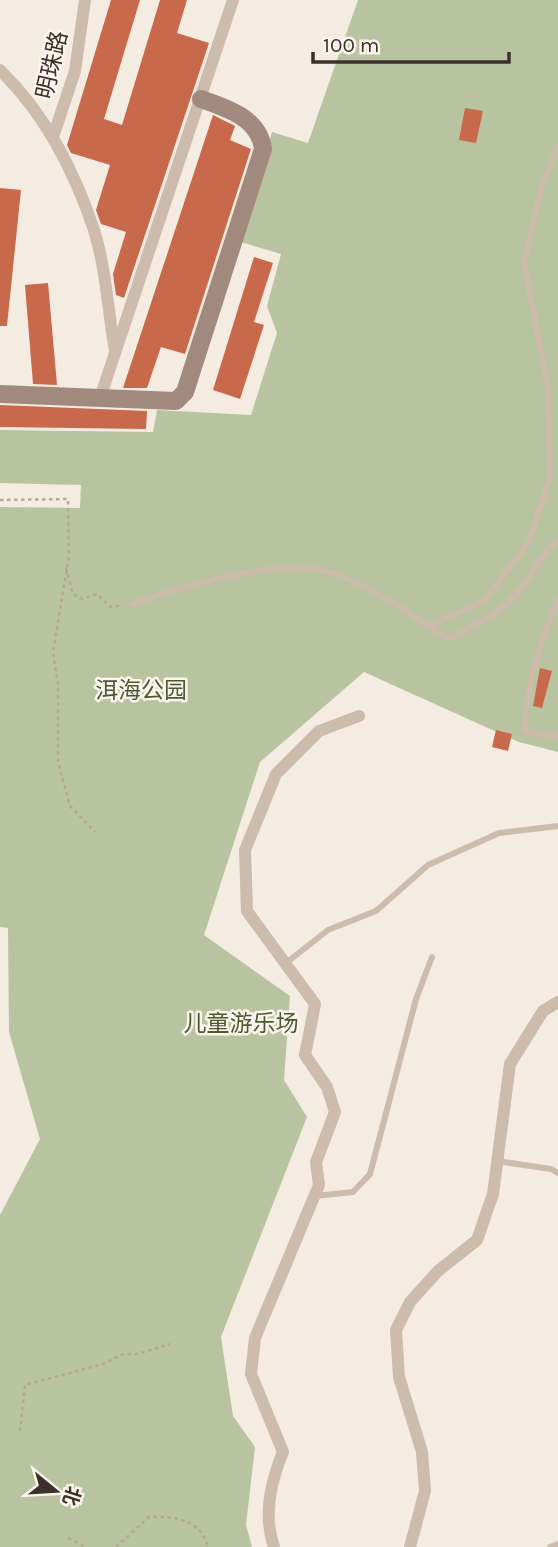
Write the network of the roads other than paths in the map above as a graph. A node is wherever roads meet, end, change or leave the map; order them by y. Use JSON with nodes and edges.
{"nodes":[{"id":1,"x":85,"y":0,"type":"edge"},
{"id":2,"x":233,"y":0,"type":"edge"},
{"id":3,"x":0,"y":70,"type":"edge"},
{"id":4,"x":201,"y":99,"type":"junction"},
{"id":5,"x":53,"y":137,"type":"junction"},
{"id":6,"x":558,"y":145,"type":"edge"},
{"id":7,"x":116,"y":355,"type":"junction"},
{"id":8,"x":0,"y":394,"type":"edge"},
{"id":9,"x":100,"y":398,"type":"junction"},
{"id":10,"x":558,"y":540,"type":"edge"},
{"id":11,"x":558,"y":600,"type":"edge"},
{"id":12,"x":133,"y":604,"type":"road end"},
{"id":13,"x":428,"y":626,"type":"junction"},
{"id":14,"x":359,"y":716,"type":"dead end"},
{"id":15,"x":558,"y":737,"type":"edge"},
{"id":16,"x":558,"y":826,"type":"edge"},
{"id":17,"x":432,"y":957,"type":"dead end"},
{"id":18,"x":286,"y":963,"type":"junction"},
{"id":19,"x":558,"y":1002,"type":"edge"},
{"id":20,"x":497,"y":1161,"type":"junction"},
{"id":21,"x":558,"y":1173,"type":"edge"},
{"id":22,"x":315,"y":1196,"type":"junction"},
{"id":23,"x":558,"y":1544,"type":"edge"},
{"id":24,"x":274,"y":1547,"type":"edge"},
{"id":25,"x":410,"y":1547,"type":"edge"},
{"id":26,"x":550,"y":1547,"type":"edge"}],
"edges":[{"from":1,"to":5,"type":"street","name":"明珠路"},
{"from":2,"to":4,"type":"street"},
{"from":3,"to":5,"type":"street"},
{"from":4,"to":7,"type":"street"},
{"from":4,"to":9,"type":"street"},
{"from":5,"to":7,"type":"street"},
{"from":6,"to":13,"type":"lane"},
{"from":7,"to":9,"type":"street"},
{"from":8,"to":9,"type":"street"},
{"from":10,"to":13,"type":"lane"},
{"from":11,"to":15,"type":"lane"},
{"from":12,"to":13,"type":"lane"},
{"from":14,"to":18,"type":"street"},
{"from":16,"to":18,"type":"lane"},
{"from":17,"to":22,"type":"lane"},
{"from":18,"to":22,"type":"street"},
{"from":19,"to":20,"type":"street"},
{"from":20,"to":21,"type":"lane"},
{"from":20,"to":25,"type":"street"},
{"from":22,"to":24,"type":"street"},
{"from":23,"to":26,"type":"lane"}]}
